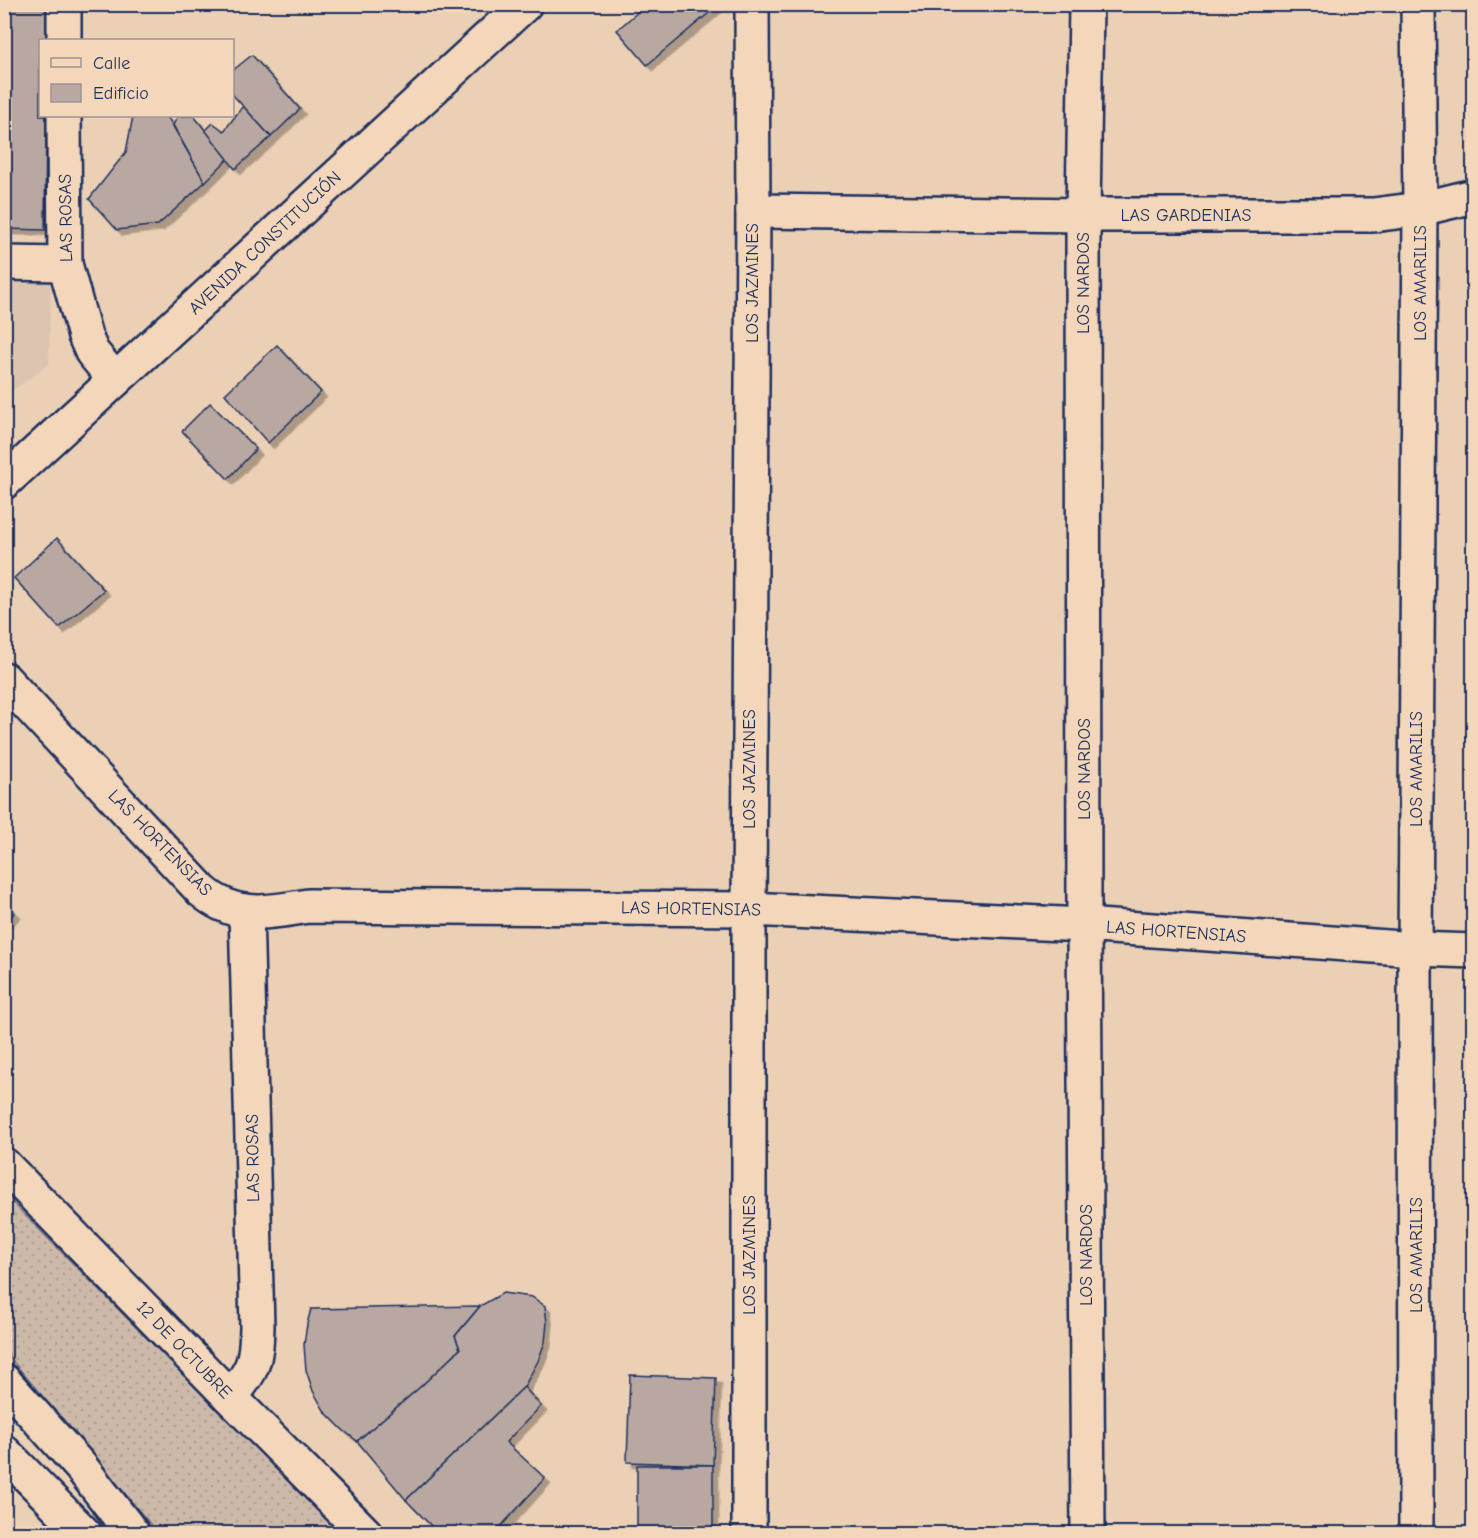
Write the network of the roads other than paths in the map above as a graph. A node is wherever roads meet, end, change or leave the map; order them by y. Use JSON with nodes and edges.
{"nodes":[{"id":1,"x":64,"y":4,"type":"edge"},
{"id":2,"x":525,"y":4,"type":"edge"},
{"id":3,"x":752,"y":4,"type":"edge"},
{"id":4,"x":1086,"y":4,"type":"edge"},
{"id":5,"x":1418,"y":4,"type":"edge"},
{"id":6,"x":64,"y":39,"type":"edge"},
{"id":7,"x":64,"y":117,"type":"edge"},
{"id":8,"x":1473,"y":196,"type":"edge"},
{"id":9,"x":1420,"y":209,"type":"junction"},
{"id":10,"x":753,"y":211,"type":"junction"},
{"id":11,"x":1083,"y":214,"type":"junction"},
{"id":12,"x":4,"y":263,"type":"edge"},
{"id":13,"x":65,"y":264,"type":"junction"},
{"id":14,"x":115,"y":380,"type":"junction"},
{"id":15,"x":4,"y":482,"type":"edge"},
{"id":16,"x":4,"y":678,"type":"edge"},
{"id":17,"x":748,"y":909,"type":"junction"},
{"id":18,"x":246,"y":911,"type":"junction"},
{"id":19,"x":1084,"y":925,"type":"junction"},
{"id":20,"x":1415,"y":949,"type":"junction"},
{"id":21,"x":1473,"y":951,"type":"edge"},
{"id":22,"x":4,"y":1165,"type":"edge"},
{"id":23,"x":4,"y":1381,"type":"edge"},
{"id":24,"x":230,"y":1397,"type":"junction"},
{"id":25,"x":4,"y":1452,"type":"edge"},
{"id":26,"x":85,"y":1533,"type":"edge"},
{"id":27,"x":134,"y":1533,"type":"edge"},
{"id":28,"x":366,"y":1533,"type":"edge"},
{"id":29,"x":749,"y":1533,"type":"edge"},
{"id":30,"x":1088,"y":1533,"type":"edge"},
{"id":31,"x":1416,"y":1533,"type":"edge"}],
"edges":[{"from":1,"to":6,"type":"main road"},
{"from":2,"to":14,"type":"main road","name":"AVENIDA CONSTITUCIÓN"},
{"from":3,"to":10,"type":"main road","name":"LOS JAZMINES"},
{"from":4,"to":11,"type":"main road","name":"LOS NARDOS"},
{"from":5,"to":9,"type":"main road","name":"LOS AMARILIS"},
{"from":7,"to":13,"type":"main road","name":"LAS ROSAS"},
{"from":8,"to":9,"type":"main road","name":"LAS GARDENIAS"},
{"from":9,"to":11,"type":"main road","name":"LAS GARDENIAS"},
{"from":9,"to":20,"type":"main road","name":"LOS AMARILIS"},
{"from":10,"to":11,"type":"main road","name":"LAS GARDENIAS"},
{"from":10,"to":17,"type":"main road","name":"LOS JAZMINES"},
{"from":11,"to":19,"type":"main road","name":"LOS NARDOS"},
{"from":12,"to":13,"type":"main road"},
{"from":13,"to":14,"type":"main road","name":"LAS ROSAS"},
{"from":14,"to":15,"type":"main road","name":"AVENIDA CONSTITUCIÓN"},
{"from":16,"to":18,"type":"main road","name":"LAS HORTENSIAS"},
{"from":17,"to":18,"type":"main road","name":"LAS HORTENSIAS"},
{"from":17,"to":19,"type":"main road","name":"LAS HORTENSIAS"},
{"from":17,"to":29,"type":"main road","name":"LOS JAZMINES"},
{"from":18,"to":24,"type":"main road","name":"LAS ROSAS"},
{"from":19,"to":20,"type":"main road","name":"LAS HORTENSIAS"},
{"from":19,"to":30,"type":"main road","name":"LOS NARDOS"},
{"from":20,"to":21,"type":"main road","name":"LAS HORTENSIAS"},
{"from":20,"to":31,"type":"main road","name":"LOS AMARILIS"},
{"from":22,"to":24,"type":"main road","name":"12 DE OCTUBRE"},
{"from":23,"to":27,"type":"main road"},
{"from":24,"to":28,"type":"main road","name":"12 DE OCTUBRE"},
{"from":25,"to":26,"type":"main road"}]}
